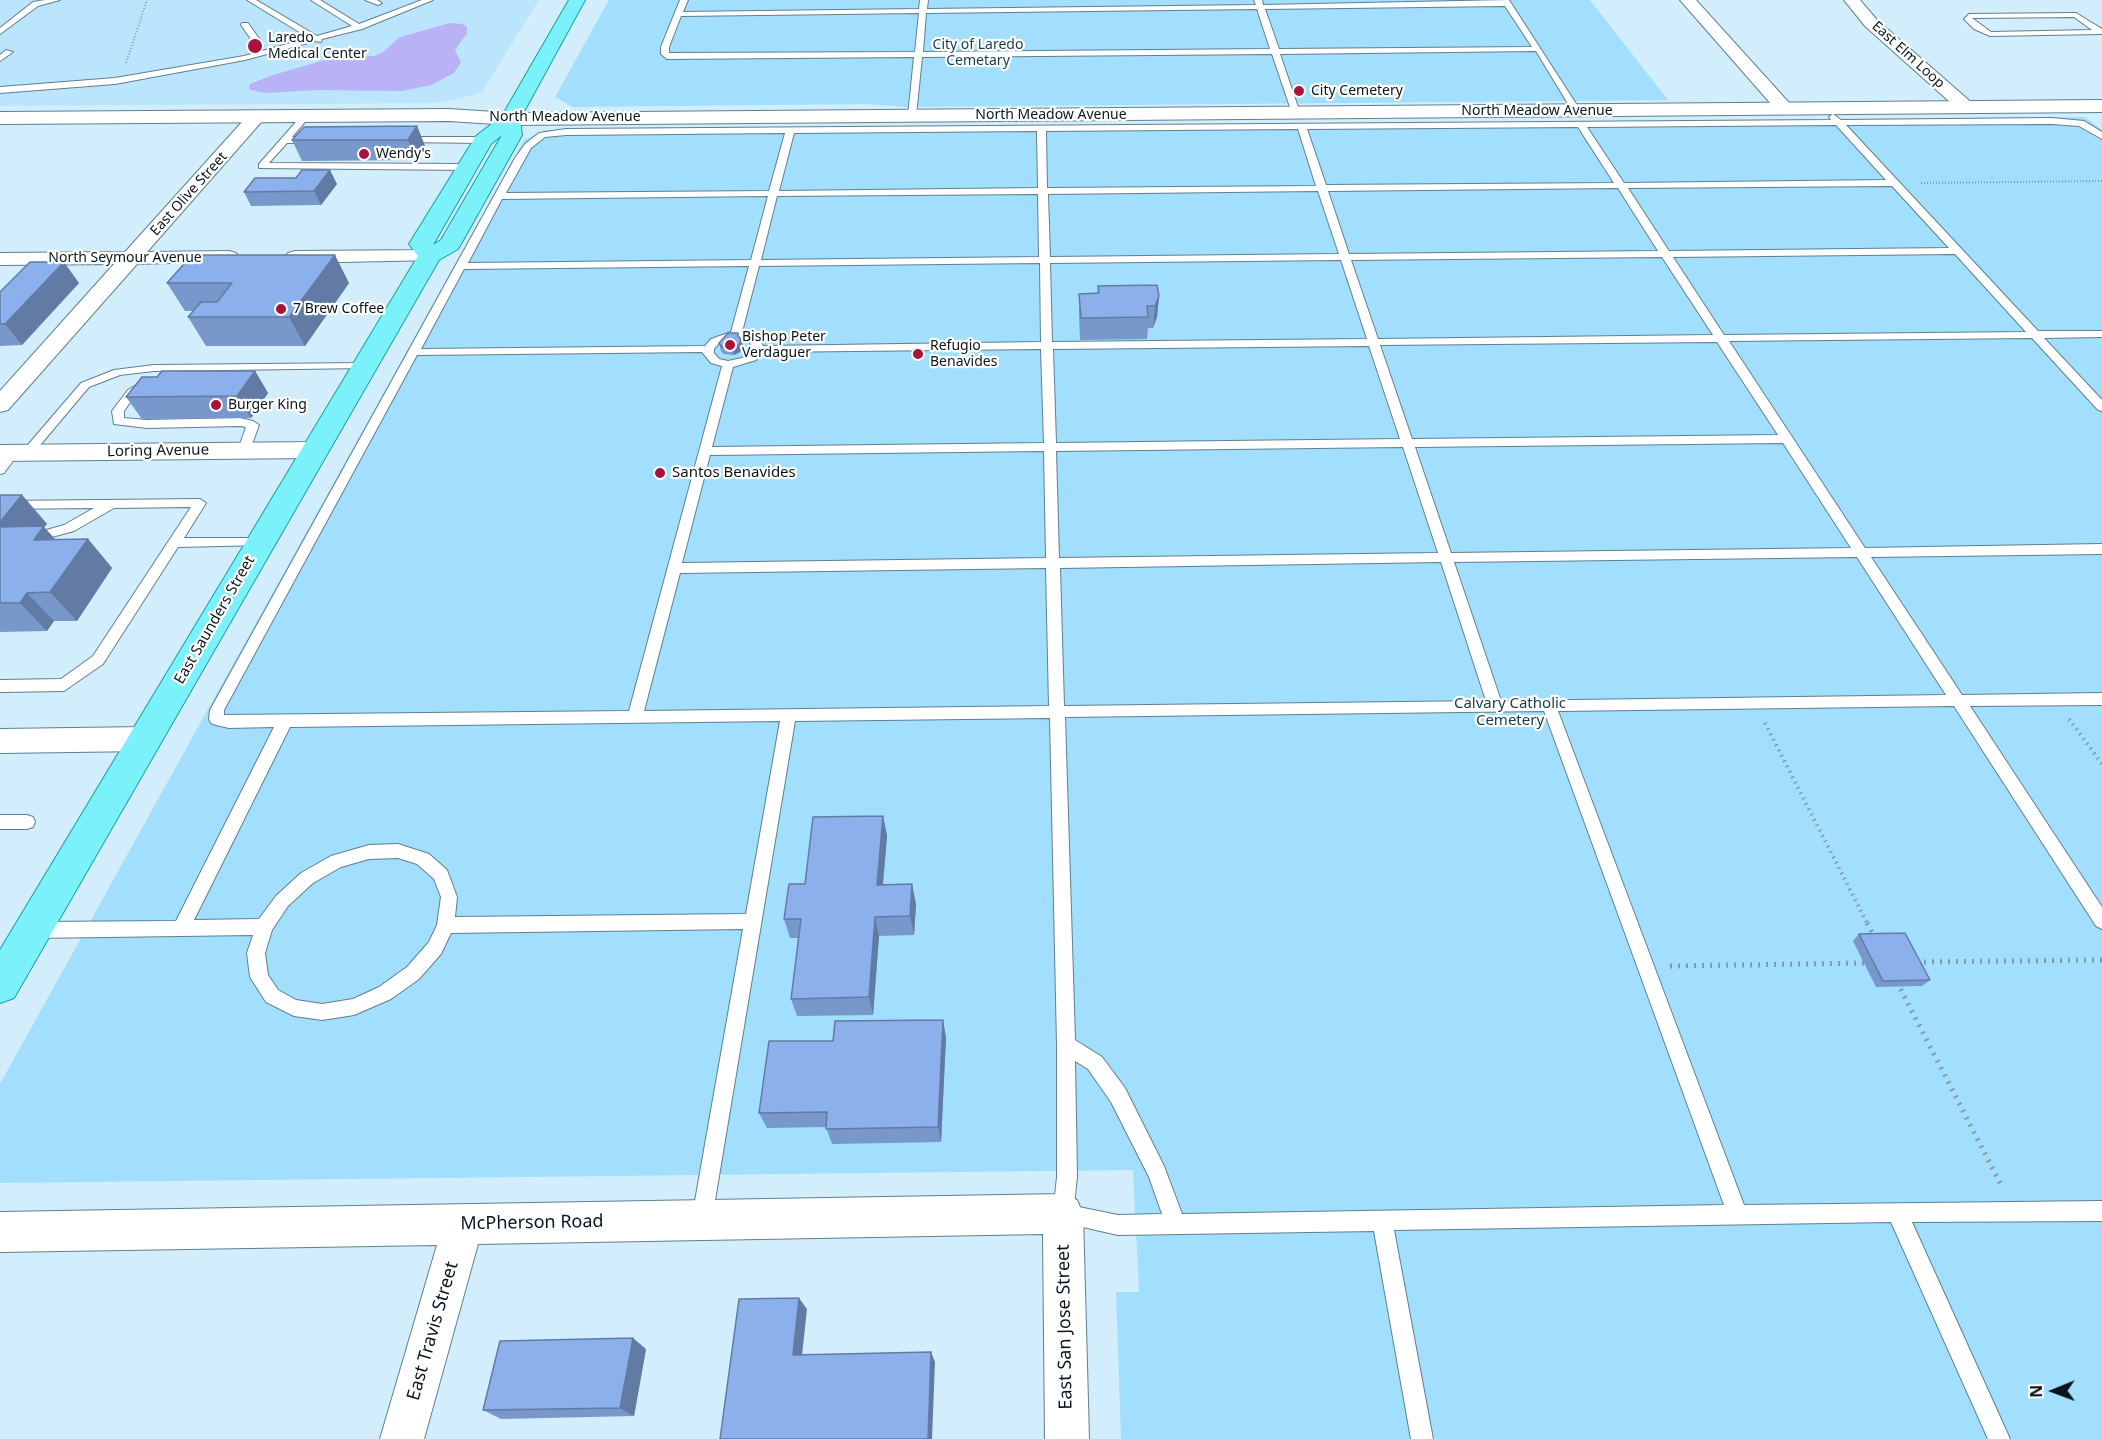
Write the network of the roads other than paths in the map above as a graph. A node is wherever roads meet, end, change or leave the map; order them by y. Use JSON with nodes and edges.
{"nodes":[{"id":1,"x":56,"y":0,"type":"edge"},
{"id":2,"x":251,"y":0,"type":"edge"},
{"id":3,"x":315,"y":0,"type":"edge"},
{"id":4,"x":369,"y":0,"type":"edge"},
{"id":5,"x":429,"y":0,"type":"edge"},
{"id":6,"x":578,"y":0,"type":"edge"},
{"id":7,"x":684,"y":0,"type":"edge"},
{"id":8,"x":924,"y":0,"type":"edge"},
{"id":9,"x":1082,"y":0,"type":"edge"},
{"id":10,"x":1688,"y":0,"type":"edge"},
{"id":11,"x":1852,"y":0,"type":"edge"},
{"id":12,"x":25,"y":2,"type":"dead end"},
{"id":13,"x":1506,"y":2,"type":"edge"},
{"id":14,"x":378,"y":3,"type":"dead end"},
{"id":15,"x":36,"y":4,"type":"junction"},
{"id":16,"x":1259,"y":4,"type":"edge"},
{"id":17,"x":1081,"y":10,"type":"junction"},
{"id":18,"x":923,"y":12,"type":"junction"},
{"id":19,"x":679,"y":14,"type":"junction"},
{"id":20,"x":245,"y":25,"type":"dead end"},
{"id":21,"x":359,"y":27,"type":"junction"},
{"id":22,"x":0,"y":32,"type":"edge"},
{"id":23,"x":2102,"y":32,"type":"edge"},
{"id":24,"x":256,"y":40,"type":"dead end"},
{"id":25,"x":318,"y":40,"type":"junction"},
{"id":26,"x":1538,"y":49,"type":"junction"},
{"id":27,"x":9,"y":52,"type":"dead end"},
{"id":28,"x":1275,"y":52,"type":"junction"},
{"id":29,"x":919,"y":56,"type":"junction"},
{"id":30,"x":0,"y":59,"type":"edge"},
{"id":31,"x":0,"y":90,"type":"edge"},
{"id":32,"x":2102,"y":106,"type":"edge"},
{"id":33,"x":1966,"y":107,"type":"junction"},
{"id":34,"x":1785,"y":109,"type":"junction"},
{"id":35,"x":1831,"y":115,"type":"junction"},
{"id":36,"x":306,"y":116,"type":"junction"},
{"id":37,"x":912,"y":116,"type":"junction"},
{"id":38,"x":257,"y":117,"type":"junction"},
{"id":39,"x":1578,"y":117,"type":"junction"},
{"id":40,"x":0,"y":118,"type":"edge"},
{"id":41,"x":510,"y":119,"type":"junction"},
{"id":42,"x":1298,"y":119,"type":"junction"},
{"id":43,"x":1041,"y":128,"type":"junction"},
{"id":44,"x":790,"y":130,"type":"junction"},
{"id":45,"x":2102,"y":136,"type":"edge"},
{"id":46,"x":286,"y":140,"type":"junction"},
{"id":47,"x":320,"y":140,"type":"edge"},
{"id":48,"x":389,"y":140,"type":"edge"},
{"id":49,"x":457,"y":140,"type":"junction"},
{"id":50,"x":483,"y":140,"type":"junction"},
{"id":51,"x":452,"y":149,"type":"dead end"},
{"id":52,"x":467,"y":167,"type":"junction"},
{"id":53,"x":1893,"y":183,"type":"junction"},
{"id":54,"x":1620,"y":185,"type":"junction"},
{"id":55,"x":1322,"y":188,"type":"junction"},
{"id":56,"x":1043,"y":191,"type":"junction"},
{"id":57,"x":773,"y":193,"type":"junction"},
{"id":58,"x":499,"y":196,"type":"junction"},
{"id":59,"x":1956,"y":251,"type":"junction"},
{"id":60,"x":1665,"y":254,"type":"junction"},
{"id":61,"x":429,"y":256,"type":"junction"},
{"id":62,"x":250,"y":257,"type":"edge"},
{"id":63,"x":274,"y":257,"type":"edge"},
{"id":64,"x":1345,"y":257,"type":"junction"},
{"id":65,"x":131,"y":258,"type":"junction"},
{"id":66,"x":0,"y":259,"type":"edge"},
{"id":67,"x":1045,"y":260,"type":"junction"},
{"id":68,"x":754,"y":263,"type":"junction"},
{"id":69,"x":461,"y":266,"type":"junction"},
{"id":70,"x":2102,"y":334,"type":"edge"},
{"id":71,"x":736,"y":335,"type":"junction"},
{"id":72,"x":2035,"y":336,"type":"junction"},
{"id":73,"x":1719,"y":337,"type":"junction"},
{"id":74,"x":1374,"y":342,"type":"junction"},
{"id":75,"x":1047,"y":345,"type":"junction"},
{"id":76,"x":708,"y":349,"type":"junction"},
{"id":77,"x":759,"y":349,"type":"junction"},
{"id":78,"x":413,"y":352,"type":"junction"},
{"id":79,"x":728,"y":364,"type":"junction"},
{"id":80,"x":364,"y":366,"type":"junction"},
{"id":81,"x":154,"y":368,"type":"junction"},
{"id":82,"x":146,"y":381,"type":"junction"},
{"id":83,"x":0,"y":405,"type":"edge"},
{"id":84,"x":2102,"y":407,"type":"edge"},
{"id":85,"x":129,"y":421,"type":"junction"},
{"id":86,"x":1787,"y":439,"type":"junction"},
{"id":87,"x":1407,"y":443,"type":"junction"},
{"id":88,"x":1049,"y":447,"type":"junction"},
{"id":89,"x":243,"y":450,"type":"junction"},
{"id":90,"x":315,"y":450,"type":"junction"},
{"id":91,"x":705,"y":451,"type":"junction"},
{"id":92,"x":10,"y":457,"type":"edge"},
{"id":93,"x":113,"y":502,"type":"junction"},
{"id":94,"x":0,"y":505,"type":"edge"},
{"id":95,"x":37,"y":537,"type":"edge"},
{"id":96,"x":261,"y":542,"type":"junction"},
{"id":97,"x":175,"y":543,"type":"junction"},
{"id":98,"x":2102,"y":549,"type":"edge"},
{"id":99,"x":1861,"y":552,"type":"junction"},
{"id":100,"x":1446,"y":558,"type":"junction"},
{"id":101,"x":1053,"y":563,"type":"junction"},
{"id":102,"x":674,"y":568,"type":"junction"},
{"id":103,"x":5,"y":686,"type":"edge"},
{"id":104,"x":2102,"y":699,"type":"edge"},
{"id":105,"x":0,"y":701,"type":"edge"},
{"id":106,"x":1959,"y":701,"type":"junction"},
{"id":107,"x":1549,"y":706,"type":"junction"},
{"id":108,"x":1496,"y":707,"type":"junction"},
{"id":109,"x":1056,"y":712,"type":"junction"},
{"id":110,"x":788,"y":715,"type":"junction"},
{"id":111,"x":635,"y":717,"type":"junction"},
{"id":112,"x":285,"y":721,"type":"junction"},
{"id":113,"x":145,"y":739,"type":"junction"},
{"id":114,"x":0,"y":741,"type":"edge"},
{"id":115,"x":0,"y":822,"type":"edge"},
{"id":116,"x":27,"y":822,"type":"dead end"},
{"id":117,"x":752,"y":921,"type":"junction"},
{"id":118,"x":2102,"y":921,"type":"edge"},
{"id":119,"x":446,"y":925,"type":"junction"},
{"id":120,"x":264,"y":927,"type":"junction"},
{"id":121,"x":181,"y":929,"type":"junction"},
{"id":122,"x":32,"y":930,"type":"junction"},
{"id":123,"x":4,"y":971,"type":"edge"},
{"id":124,"x":1066,"y":1045,"type":"junction"},
{"id":125,"x":2102,"y":1211,"type":"edge"},
{"id":126,"x":1897,"y":1212,"type":"junction"},
{"id":127,"x":1063,"y":1214,"type":"junction"},
{"id":128,"x":1738,"y":1215,"type":"junction"},
{"id":129,"x":702,"y":1220,"type":"junction"},
{"id":130,"x":1382,"y":1221,"type":"junction"},
{"id":131,"x":463,"y":1224,"type":"junction"},
{"id":132,"x":1176,"y":1224,"type":"junction"},
{"id":133,"x":0,"y":1232,"type":"edge"},
{"id":134,"x":402,"y":1439,"type":"edge"},
{"id":135,"x":1067,"y":1439,"type":"edge"},
{"id":136,"x":1422,"y":1439,"type":"edge"},
{"id":137,"x":1999,"y":1439,"type":"edge"}],
"edges":[{"from":1,"to":15,"type":"lane"},
{"from":2,"to":25,"type":"lane"},
{"from":3,"to":21,"type":"lane"},
{"from":4,"to":14,"type":"lane"},
{"from":5,"to":21,"type":"lane"},
{"from":6,"to":41,"type":"main road","name":"East Saunders Street"},
{"from":7,"to":19,"type":"lane"},
{"from":8,"to":18,"type":"lane"},
{"from":9,"to":17,"type":"lane"},
{"from":10,"to":34,"type":"street"},
{"from":11,"to":33,"type":"street","name":"East Elm Loop"},
{"from":12,"to":15,"type":"lane"},
{"from":13,"to":16,"type":"lane"},
{"from":13,"to":26,"type":"lane"},
{"from":15,"to":22,"type":"lane"},
{"from":16,"to":17,"type":"lane"},
{"from":16,"to":28,"type":"lane"},
{"from":17,"to":18,"type":"lane"},
{"from":18,"to":19,"type":"lane"},
{"from":18,"to":29,"type":"lane"},
{"from":19,"to":29,"type":"lane"},
{"from":20,"to":24,"type":"lane"},
{"from":21,"to":25,"type":"lane"},
{"from":23,"to":23,"type":"lane"},
{"from":25,"to":31,"type":"lane"},
{"from":26,"to":28,"type":"lane"},
{"from":26,"to":39,"type":"lane"},
{"from":27,"to":30,"type":"lane"},
{"from":28,"to":29,"type":"lane"},
{"from":28,"to":42,"type":"lane"},
{"from":29,"to":37,"type":"lane"},
{"from":32,"to":33,"type":"main road","name":"North Meadow Avenue"},
{"from":33,"to":35,"type":"main road","name":"North Meadow Avenue"},
{"from":34,"to":35,"type":"main road","name":"North Meadow Avenue"},
{"from":34,"to":39,"type":"main road","name":"North Meadow Avenue"},
{"from":35,"to":39,"type":"lane"},
{"from":35,"to":45,"type":"lane"},
{"from":35,"to":53,"type":"lane"},
{"from":36,"to":38,"type":"main road","name":"North Meadow Avenue"},
{"from":36,"to":41,"type":"main road","name":"North Meadow Avenue"},
{"from":36,"to":46,"type":"lane"},
{"from":37,"to":41,"type":"main road","name":"North Meadow Avenue"},
{"from":37,"to":42,"type":"main road","name":"North Meadow Avenue"},
{"from":38,"to":40,"type":"main road","name":"North Meadow Avenue"},
{"from":38,"to":65,"type":"street","name":"East Olive Street"},
{"from":39,"to":42,"type":"main road","name":"North Meadow Avenue"},
{"from":39,"to":54,"type":"lane"},
{"from":41,"to":50,"type":"main road","name":"East Saunders Street"},
{"from":41,"to":61,"type":"main road","name":"East Saunders Street"},
{"from":42,"to":43,"type":"lane"},
{"from":42,"to":55,"type":"lane"},
{"from":43,"to":44,"type":"lane"},
{"from":43,"to":56,"type":"lane"},
{"from":44,"to":57,"type":"lane"},
{"from":44,"to":58,"type":"lane"},
{"from":46,"to":47,"type":"lane"},
{"from":46,"to":52,"type":"lane"},
{"from":48,"to":49,"type":"lane"},
{"from":49,"to":50,"type":"lane"},
{"from":49,"to":51,"type":"lane"},
{"from":50,"to":52,"type":"main road","name":"East Saunders Street"},
{"from":52,"to":61,"type":"main road","name":"East Saunders Street"},
{"from":53,"to":54,"type":"lane"},
{"from":53,"to":59,"type":"lane"},
{"from":54,"to":55,"type":"lane"},
{"from":54,"to":60,"type":"lane"},
{"from":55,"to":56,"type":"lane"},
{"from":55,"to":64,"type":"lane"},
{"from":56,"to":57,"type":"lane"},
{"from":56,"to":67,"type":"lane"},
{"from":57,"to":58,"type":"lane"},
{"from":57,"to":68,"type":"lane"},
{"from":58,"to":69,"type":"lane"},
{"from":59,"to":60,"type":"lane"},
{"from":59,"to":72,"type":"lane"},
{"from":60,"to":64,"type":"lane"},
{"from":60,"to":73,"type":"lane"},
{"from":61,"to":63,"type":"street"},
{"from":61,"to":80,"type":"main road","name":"East Saunders Street"},
{"from":62,"to":65,"type":"street","name":"North Seymour Avenue"},
{"from":64,"to":67,"type":"lane"},
{"from":64,"to":74,"type":"lane"},
{"from":65,"to":66,"type":"street","name":"North Seymour Avenue"},
{"from":65,"to":83,"type":"street","name":"East Olive Street"},
{"from":67,"to":68,"type":"lane"},
{"from":67,"to":75,"type":"lane"},
{"from":68,"to":69,"type":"lane"},
{"from":68,"to":71,"type":"lane"},
{"from":69,"to":78,"type":"lane"},
{"from":70,"to":72,"type":"lane"},
{"from":71,"to":76,"type":"lane"},
{"from":71,"to":77,"type":"lane"},
{"from":72,"to":73,"type":"lane"},
{"from":72,"to":84,"type":"lane"},
{"from":73,"to":74,"type":"lane"},
{"from":73,"to":86,"type":"lane"},
{"from":74,"to":75,"type":"lane"},
{"from":74,"to":87,"type":"lane"},
{"from":75,"to":77,"type":"lane"},
{"from":75,"to":88,"type":"lane"},
{"from":76,"to":78,"type":"lane"},
{"from":76,"to":79,"type":"lane"},
{"from":77,"to":79,"type":"lane"},
{"from":78,"to":112,"type":"lane"},
{"from":79,"to":91,"type":"lane"},
{"from":80,"to":81,"type":"lane"},
{"from":80,"to":90,"type":"main road","name":"East Saunders Street"},
{"from":81,"to":82,"type":"lane"},
{"from":81,"to":92,"type":"lane"},
{"from":82,"to":85,"type":"lane"},
{"from":82,"to":85,"type":"lane"},
{"from":85,"to":89,"type":"lane"},
{"from":86,"to":87,"type":"lane"},
{"from":86,"to":99,"type":"lane"},
{"from":87,"to":88,"type":"lane"},
{"from":87,"to":100,"type":"lane"},
{"from":88,"to":91,"type":"lane"},
{"from":88,"to":101,"type":"lane"},
{"from":89,"to":90,"type":"street","name":"Loring Avenue"},
{"from":89,"to":92,"type":"street","name":"Loring Avenue"},
{"from":90,"to":96,"type":"main road","name":"East Saunders Street"},
{"from":91,"to":102,"type":"lane"},
{"from":93,"to":94,"type":"lane"},
{"from":93,"to":95,"type":"lane"},
{"from":93,"to":97,"type":"lane"},
{"from":96,"to":97,"type":"lane"},
{"from":96,"to":113,"type":"main road","name":"East Saunders Street"},
{"from":97,"to":103,"type":"lane"},
{"from":98,"to":99,"type":"lane"},
{"from":99,"to":100,"type":"lane"},
{"from":99,"to":106,"type":"lane"},
{"from":100,"to":101,"type":"lane"},
{"from":100,"to":108,"type":"lane"},
{"from":101,"to":102,"type":"lane"},
{"from":101,"to":109,"type":"lane"},
{"from":102,"to":111,"type":"lane"},
{"from":103,"to":105,"type":"lane"},
{"from":104,"to":106,"type":"lane"},
{"from":106,"to":107,"type":"lane"},
{"from":106,"to":118,"type":"lane"},
{"from":107,"to":108,"type":"lane"},
{"from":107,"to":128,"type":"lane"},
{"from":108,"to":109,"type":"lane"},
{"from":109,"to":110,"type":"lane"},
{"from":109,"to":124,"type":"lane"},
{"from":110,"to":111,"type":"lane"},
{"from":110,"to":117,"type":"lane"},
{"from":111,"to":112,"type":"lane"},
{"from":112,"to":121,"type":"lane"},
{"from":113,"to":114,"type":"street"},
{"from":113,"to":122,"type":"main road","name":"East Saunders Street"},
{"from":115,"to":116,"type":"lane"},
{"from":117,"to":119,"type":"lane"},
{"from":117,"to":129,"type":"lane"},
{"from":119,"to":120,"type":"lane"},
{"from":119,"to":120,"type":"lane"},
{"from":120,"to":121,"type":"lane"},
{"from":121,"to":122,"type":"lane"},
{"from":122,"to":123,"type":"main road","name":"East Saunders Street"},
{"from":124,"to":127,"type":"lane"},
{"from":124,"to":132,"type":"lane"},
{"from":125,"to":126,"type":"lane"},
{"from":126,"to":128,"type":"lane"},
{"from":126,"to":137,"type":"lane"},
{"from":127,"to":129,"type":"street","name":"McPherson Road"},
{"from":127,"to":132,"type":"lane"},
{"from":127,"to":135,"type":"street","name":"East San Jose Street"},
{"from":128,"to":130,"type":"lane"},
{"from":129,"to":131,"type":"street","name":"McPherson Road"},
{"from":130,"to":132,"type":"lane"},
{"from":130,"to":136,"type":"lane"},
{"from":131,"to":133,"type":"street","name":"McPherson Road"},
{"from":131,"to":134,"type":"street","name":"East Travis Street"}]}
